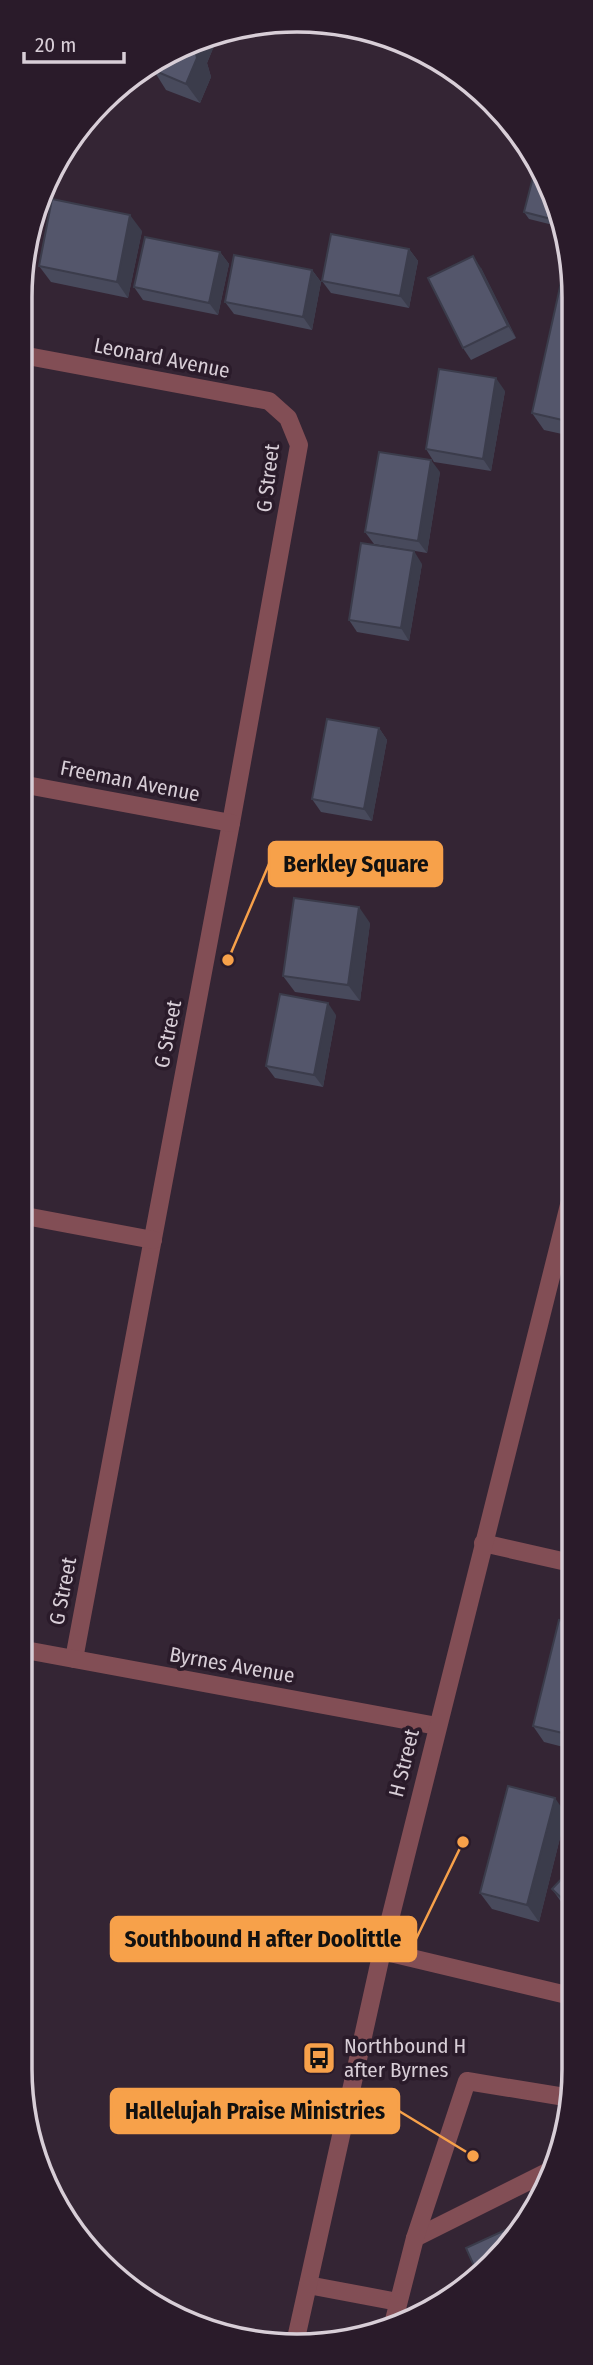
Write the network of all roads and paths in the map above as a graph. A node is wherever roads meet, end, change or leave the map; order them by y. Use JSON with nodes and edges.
{"nodes":[{"id":1,"x":32,"y":357,"type":"edge"},
{"id":2,"x":288,"y":418,"type":"joint"},
{"id":3,"x":32,"y":786,"type":"edge"},
{"id":4,"x":231,"y":823,"type":"junction"},
{"id":5,"x":32,"y":1217,"type":"edge"},
{"id":6,"x":562,"y":1232,"type":"edge"},
{"id":7,"x":153,"y":1240,"type":"junction"},
{"id":8,"x":483,"y":1543,"type":"junction"},
{"id":9,"x":562,"y":1561,"type":"edge"},
{"id":10,"x":32,"y":1651,"type":"edge"},
{"id":11,"x":74,"y":1659,"type":"junction"},
{"id":12,"x":437,"y":1726,"type":"junction"},
{"id":13,"x":382,"y":1951,"type":"junction"},
{"id":14,"x":562,"y":1994,"type":"edge"},
{"id":15,"x":560,"y":2096,"type":"edge"},
{"id":16,"x":538,"y":2176,"type":"edge"},
{"id":17,"x":415,"y":2238,"type":"junction"},
{"id":18,"x":308,"y":2285,"type":"junction"},
{"id":19,"x":398,"y":2302,"type":"junction"},
{"id":20,"x":395,"y":2314,"type":"edge"},
{"id":21,"x":297,"y":2334,"type":"edge"}],
"edges":[{"from":1,"to":2,"type":"street","name":"Leonard Avenue"},
{"from":2,"to":4,"type":"street","name":"G Street"},
{"from":3,"to":4,"type":"street","name":"Freeman Avenue"},
{"from":4,"to":7,"type":"street","name":"G Street"},
{"from":5,"to":7,"type":"street"},
{"from":6,"to":8,"type":"street","name":"H Street"},
{"from":7,"to":11,"type":"street","name":"G Street"},
{"from":8,"to":9,"type":"street"},
{"from":8,"to":12,"type":"street","name":"H Street"},
{"from":10,"to":11,"type":"street","name":"Byrnes Avenue"},
{"from":11,"to":12,"type":"street","name":"Byrnes Avenue"},
{"from":12,"to":13,"type":"street","name":"H Street"},
{"from":13,"to":14,"type":"street"},
{"from":13,"to":18,"type":"street","name":"H Street"},
{"from":15,"to":17,"type":"street"},
{"from":16,"to":17,"type":"street"},
{"from":17,"to":19,"type":"street"},
{"from":18,"to":19,"type":"street"},
{"from":18,"to":21,"type":"street","name":"H Street"},
{"from":19,"to":20,"type":"street"}]}
